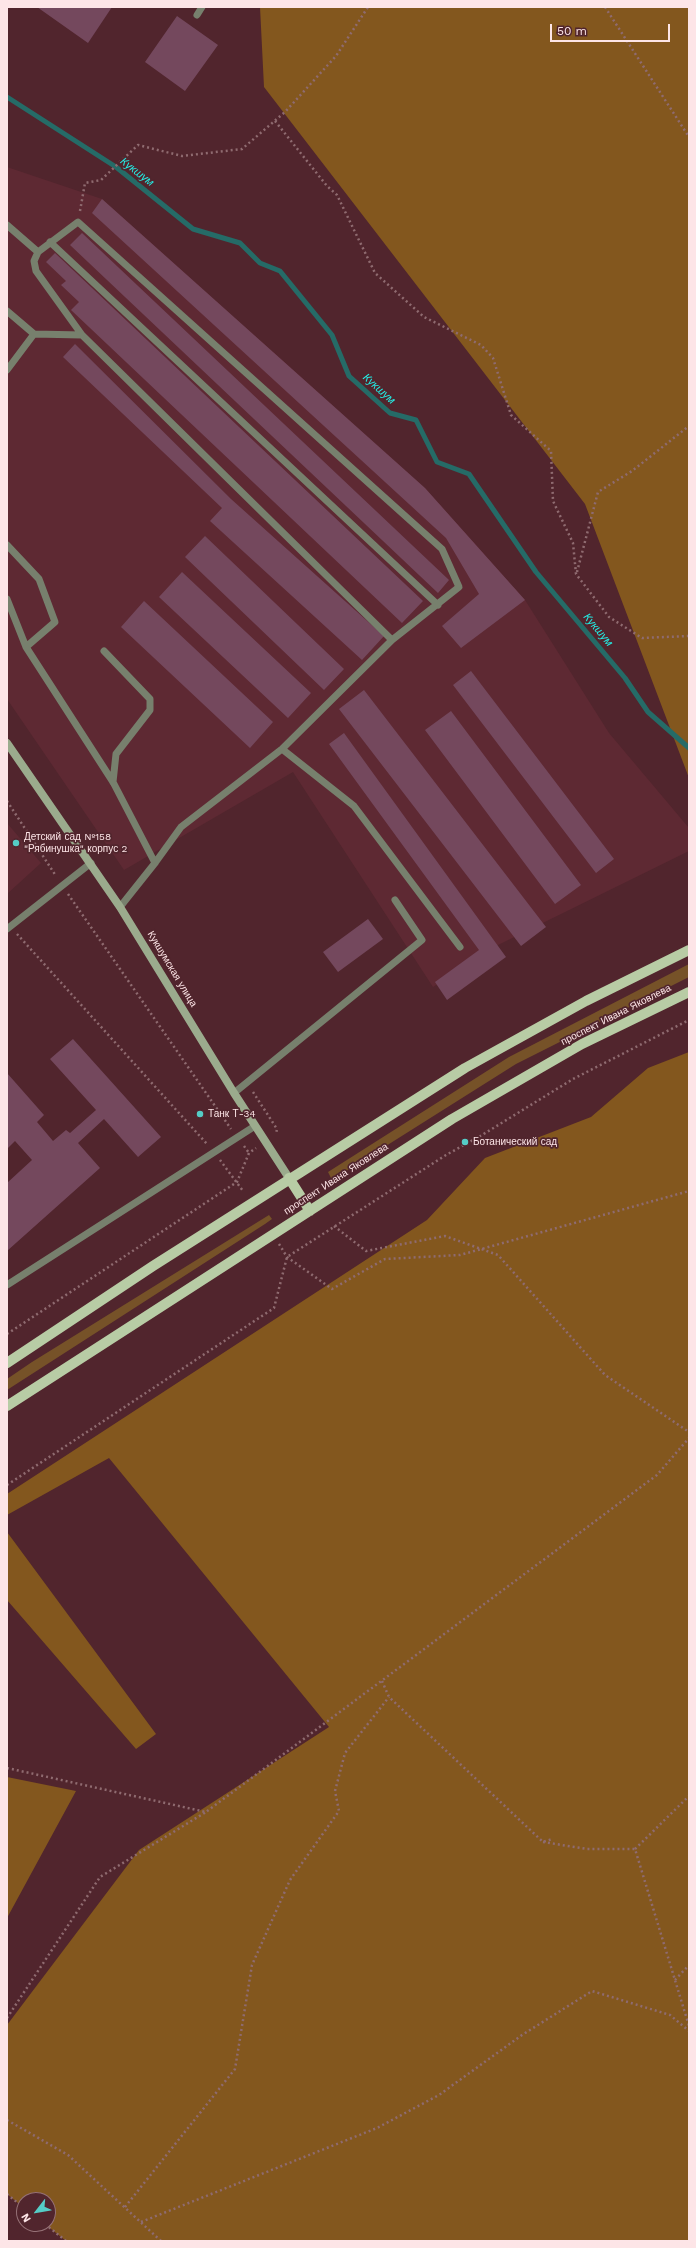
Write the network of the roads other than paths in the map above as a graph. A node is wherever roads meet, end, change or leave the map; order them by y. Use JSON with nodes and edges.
{"nodes":[{"id":1,"x":202,"y":7,"type":"edge"},
{"id":2,"x":197,"y":15,"type":"dead end"},
{"id":3,"x":7,"y":225,"type":"edge"},
{"id":4,"x":50,"y":242,"type":"junction"},
{"id":5,"x":38,"y":252,"type":"junction"},
{"id":6,"x":7,"y":311,"type":"edge"},
{"id":7,"x":34,"y":334,"type":"junction"},
{"id":8,"x":82,"y":335,"type":"junction"},
{"id":9,"x":8,"y":365,"type":"edge"},
{"id":10,"x":7,"y":545,"type":"edge"},
{"id":11,"x":7,"y":599,"type":"edge"},
{"id":12,"x":438,"y":606,"type":"junction"},
{"id":13,"x":392,"y":640,"type":"junction"},
{"id":14,"x":26,"y":647,"type":"junction"},
{"id":15,"x":104,"y":650,"type":"dead end"},
{"id":16,"x":7,"y":743,"type":"edge"},
{"id":17,"x":282,"y":749,"type":"junction"},
{"id":18,"x":113,"y":782,"type":"junction"},
{"id":19,"x":91,"y":863,"type":"junction"},
{"id":20,"x":155,"y":863,"type":"junction"},
{"id":21,"x":395,"y":900,"type":"dead end"},
{"id":22,"x":120,"y":907,"type":"junction"},
{"id":23,"x":8,"y":926,"type":"edge"},
{"id":24,"x":460,"y":947,"type":"dead end"},
{"id":25,"x":689,"y":950,"type":"edge"},
{"id":26,"x":689,"y":992,"type":"edge"},
{"id":27,"x":234,"y":1093,"type":"junction"},
{"id":28,"x":255,"y":1126,"type":"junction"},
{"id":29,"x":289,"y":1178,"type":"junction"},
{"id":30,"x":310,"y":1210,"type":"junction"},
{"id":31,"x":8,"y":1281,"type":"edge"},
{"id":32,"x":7,"y":1364,"type":"edge"},
{"id":33,"x":7,"y":1406,"type":"edge"}],
"edges":[{"from":1,"to":2,"type":"lane"},
{"from":3,"to":5,"type":"lane"},
{"from":4,"to":5,"type":"lane"},
{"from":4,"to":12,"type":"lane"},
{"from":4,"to":12,"type":"lane"},
{"from":5,"to":8,"type":"lane"},
{"from":6,"to":7,"type":"lane"},
{"from":7,"to":8,"type":"lane"},
{"from":7,"to":9,"type":"lane"},
{"from":8,"to":13,"type":"lane"},
{"from":10,"to":14,"type":"lane"},
{"from":11,"to":14,"type":"lane"},
{"from":12,"to":13,"type":"lane"},
{"from":13,"to":17,"type":"lane"},
{"from":14,"to":18,"type":"lane"},
{"from":15,"to":18,"type":"lane"},
{"from":16,"to":19,"type":"street","name":"Кукшумская улица"},
{"from":17,"to":20,"type":"lane"},
{"from":17,"to":24,"type":"lane"},
{"from":18,"to":20,"type":"lane"},
{"from":19,"to":22,"type":"street","name":"Кукшумская улица"},
{"from":19,"to":23,"type":"lane"},
{"from":20,"to":22,"type":"lane"},
{"from":21,"to":27,"type":"lane"},
{"from":22,"to":27,"type":"street","name":"Кукшумская улица"},
{"from":25,"to":29,"type":"main road"},
{"from":26,"to":30,"type":"main road","name":"проспект Ивана Яковлева"},
{"from":27,"to":28,"type":"street","name":"Кукшумская улица"},
{"from":28,"to":29,"type":"street","name":"Кукшумская улица"},
{"from":28,"to":31,"type":"lane"},
{"from":29,"to":30,"type":"main road","name":"Кукшумская улица"},
{"from":29,"to":32,"type":"main road"},
{"from":30,"to":33,"type":"main road","name":"проспект Ивана Яковлева"}]}
